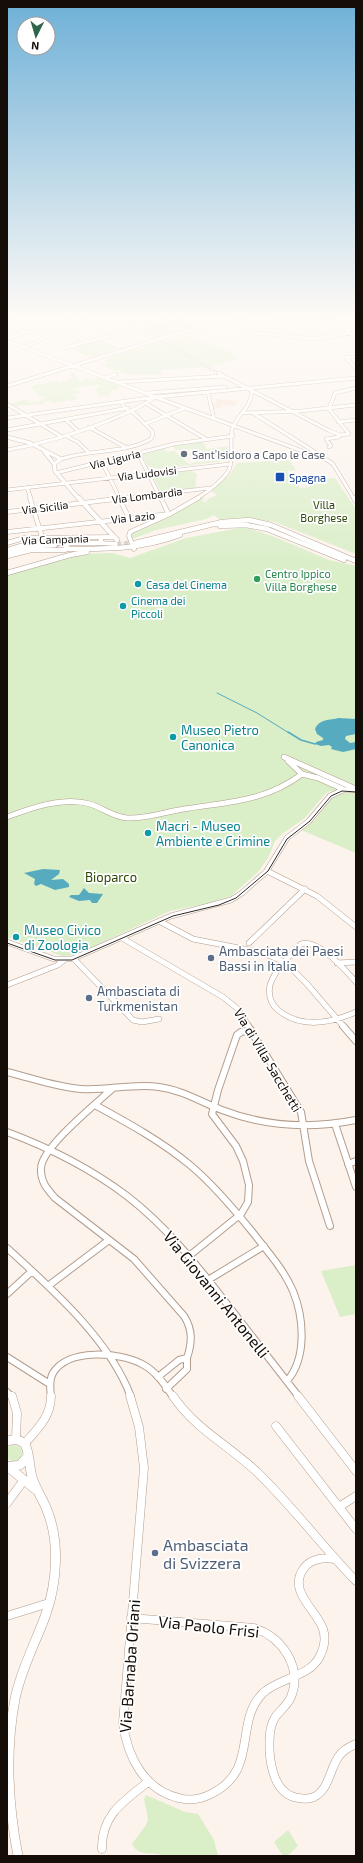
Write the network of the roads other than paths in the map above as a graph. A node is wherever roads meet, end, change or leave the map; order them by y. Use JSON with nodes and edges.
{"nodes":[{"id":1,"x":135,"y":400,"type":"edge"},
{"id":2,"x":152,"y":400,"type":"edge"},
{"id":3,"x":164,"y":400,"type":"edge"},
{"id":4,"x":210,"y":400,"type":"edge"},
{"id":5,"x":251,"y":400,"type":"edge"},
{"id":6,"x":271,"y":400,"type":"edge"},
{"id":7,"x":333,"y":400,"type":"edge"},
{"id":8,"x":121,"y":402,"type":"junction"},
{"id":9,"x":7,"y":404,"type":"edge"},
{"id":10,"x":148,"y":404,"type":"junction"},
{"id":11,"x":356,"y":405,"type":"edge"},
{"id":12,"x":125,"y":408,"type":"junction"},
{"id":13,"x":185,"y":408,"type":"junction"},
{"id":14,"x":135,"y":409,"type":"junction"},
{"id":15,"x":329,"y":409,"type":"junction"},
{"id":16,"x":130,"y":411,"type":"junction"},
{"id":17,"x":291,"y":411,"type":"junction"},
{"id":18,"x":252,"y":412,"type":"junction"},
{"id":19,"x":244,"y":413,"type":"junction"},
{"id":20,"x":26,"y":416,"type":"junction"},
{"id":21,"x":166,"y":416,"type":"junction"},
{"id":22,"x":7,"y":418,"type":"edge"},
{"id":23,"x":66,"y":419,"type":"junction"},
{"id":24,"x":214,"y":419,"type":"junction"},
{"id":25,"x":356,"y":420,"type":"edge"},
{"id":26,"x":338,"y":422,"type":"junction"},
{"id":27,"x":39,"y":424,"type":"junction"},
{"id":28,"x":145,"y":424,"type":"junction"},
{"id":29,"x":89,"y":427,"type":"junction"},
{"id":30,"x":234,"y":427,"type":"junction"},
{"id":31,"x":343,"y":429,"type":"junction"},
{"id":32,"x":7,"y":430,"type":"edge"},
{"id":33,"x":329,"y":430,"type":"junction"},
{"id":34,"x":78,"y":431,"type":"junction"},
{"id":35,"x":66,"y":436,"type":"junction"},
{"id":36,"x":233,"y":436,"type":"junction"},
{"id":37,"x":339,"y":436,"type":"junction"},
{"id":38,"x":7,"y":437,"type":"edge"},
{"id":39,"x":62,"y":437,"type":"junction"},
{"id":40,"x":168,"y":439,"type":"dead end"},
{"id":41,"x":206,"y":439,"type":"junction"},
{"id":42,"x":174,"y":444,"type":"junction"},
{"id":43,"x":35,"y":445,"type":"junction"},
{"id":44,"x":125,"y":447,"type":"junction"},
{"id":45,"x":329,"y":447,"type":"dead end"},
{"id":46,"x":40,"y":448,"type":"junction"},
{"id":47,"x":116,"y":448,"type":"junction"},
{"id":48,"x":7,"y":450,"type":"edge"},
{"id":49,"x":88,"y":452,"type":"junction"},
{"id":50,"x":313,"y":454,"type":"junction"},
{"id":51,"x":139,"y":455,"type":"junction"},
{"id":52,"x":61,"y":458,"type":"junction"},
{"id":53,"x":102,"y":462,"type":"junction"},
{"id":54,"x":54,"y":464,"type":"junction"},
{"id":55,"x":230,"y":464,"type":"junction"},
{"id":56,"x":148,"y":472,"type":"junction"},
{"id":57,"x":56,"y":473,"type":"junction"},
{"id":58,"x":109,"y":477,"type":"junction"},
{"id":59,"x":64,"y":482,"type":"junction"},
{"id":60,"x":26,"y":487,"type":"junction"},
{"id":61,"x":211,"y":488,"type":"junction"},
{"id":62,"x":7,"y":490,"type":"edge"},
{"id":63,"x":159,"y":494,"type":"junction"},
{"id":64,"x":119,"y":499,"type":"junction"},
{"id":65,"x":356,"y":502,"type":"edge"},
{"id":66,"x":83,"y":503,"type":"junction"},
{"id":67,"x":34,"y":508,"type":"junction"},
{"id":68,"x":7,"y":512,"type":"edge"},
{"id":69,"x":169,"y":514,"type":"junction"},
{"id":70,"x":129,"y":518,"type":"junction"},
{"id":71,"x":98,"y":521,"type":"junction"},
{"id":72,"x":40,"y":528,"type":"junction"},
{"id":73,"x":107,"y":531,"type":"junction"},
{"id":74,"x":7,"y":532,"type":"edge"},
{"id":75,"x":184,"y":532,"type":"junction"},
{"id":76,"x":43,"y":537,"type":"junction"},
{"id":77,"x":95,"y":538,"type":"junction"},
{"id":78,"x":116,"y":540,"type":"junction"},
{"id":79,"x":7,"y":543,"type":"edge"},
{"id":80,"x":43,"y":543,"type":"junction"},
{"id":81,"x":99,"y":543,"type":"junction"},
{"id":82,"x":134,"y":545,"type":"junction"},
{"id":83,"x":56,"y":547,"type":"junction"},
{"id":84,"x":68,"y":547,"type":"junction"},
{"id":85,"x":111,"y":550,"type":"junction"},
{"id":86,"x":7,"y":553,"type":"edge"},
{"id":87,"x":81,"y":553,"type":"junction"},
{"id":88,"x":356,"y":562,"type":"edge"},
{"id":89,"x":7,"y":571,"type":"edge"},
{"id":90,"x":316,"y":770,"type":"junction"},
{"id":91,"x":305,"y":775,"type":"junction"},
{"id":92,"x":328,"y":782,"type":"junction"},
{"id":93,"x":345,"y":790,"type":"junction"},
{"id":94,"x":356,"y":790,"type":"edge"},
{"id":95,"x":334,"y":793,"type":"junction"},
{"id":96,"x":7,"y":817,"type":"edge"},
{"id":97,"x":267,"y":871,"type":"junction"},
{"id":98,"x":305,"y":889,"type":"junction"},
{"id":99,"x":159,"y":921,"type":"junction"},
{"id":100,"x":356,"y":927,"type":"edge"},
{"id":101,"x":122,"y":938,"type":"junction"},
{"id":102,"x":7,"y":942,"type":"edge"},
{"id":103,"x":249,"y":943,"type":"dead end"},
{"id":104,"x":74,"y":959,"type":"junction"},
{"id":105,"x":64,"y":960,"type":"junction"},
{"id":106,"x":286,"y":962,"type":"junction"},
{"id":107,"x":356,"y":962,"type":"edge"},
{"id":108,"x":337,"y":963,"type":"junction"},
{"id":109,"x":356,"y":982,"type":"edge"},
{"id":110,"x":7,"y":985,"type":"edge"},
{"id":111,"x":356,"y":1012,"type":"edge"},
{"id":112,"x":159,"y":1019,"type":"dead end"},
{"id":113,"x":338,"y":1020,"type":"junction"},
{"id":114,"x":251,"y":1030,"type":"junction"},
{"id":115,"x":356,"y":1041,"type":"edge"},
{"id":116,"x":7,"y":1072,"type":"edge"},
{"id":117,"x":113,"y":1088,"type":"junction"},
{"id":118,"x":95,"y":1105,"type":"junction"},
{"id":119,"x":213,"y":1107,"type":"junction"},
{"id":120,"x":356,"y":1120,"type":"edge"},
{"id":121,"x":335,"y":1124,"type":"junction"},
{"id":122,"x":304,"y":1126,"type":"junction"},
{"id":123,"x":7,"y":1132,"type":"edge"},
{"id":124,"x":48,"y":1148,"type":"junction"},
{"id":125,"x":356,"y":1161,"type":"edge"},
{"id":126,"x":348,"y":1164,"type":"junction"},
{"id":127,"x":356,"y":1187,"type":"edge"},
{"id":128,"x":240,"y":1216,"type":"junction"},
{"id":129,"x":330,"y":1226,"type":"dead end"},
{"id":130,"x":109,"y":1240,"type":"junction"},
{"id":131,"x":264,"y":1246,"type":"junction"},
{"id":132,"x":7,"y":1248,"type":"edge"},
{"id":133,"x":189,"y":1256,"type":"junction"},
{"id":134,"x":32,"y":1271,"type":"junction"},
{"id":135,"x":208,"y":1280,"type":"junction"},
{"id":136,"x":48,"y":1286,"type":"junction"},
{"id":137,"x":7,"y":1294,"type":"edge"},
{"id":138,"x":111,"y":1356,"type":"junction"},
{"id":139,"x":7,"y":1357,"type":"edge"},
{"id":140,"x":187,"y":1358,"type":"junction"},
{"id":141,"x":158,"y":1377,"type":"junction"},
{"id":142,"x":287,"y":1381,"type":"junction"},
{"id":143,"x":48,"y":1383,"type":"junction"},
{"id":144,"x":166,"y":1389,"type":"junction"},
{"id":145,"x":7,"y":1392,"type":"edge"},
{"id":146,"x":276,"y":1426,"type":"dead end"},
{"id":147,"x":9,"y":1441,"type":"edge"},
{"id":148,"x":25,"y":1443,"type":"junction"},
{"id":149,"x":28,"y":1456,"type":"junction"},
{"id":150,"x":8,"y":1467,"type":"edge"},
{"id":151,"x":356,"y":1471,"type":"edge"},
{"id":152,"x":24,"y":1480,"type":"junction"},
{"id":153,"x":36,"y":1490,"type":"junction"},
{"id":154,"x":356,"y":1496,"type":"edge"},
{"id":155,"x":7,"y":1503,"type":"edge"},
{"id":156,"x":339,"y":1507,"type":"junction"},
{"id":157,"x":356,"y":1529,"type":"edge"},
{"id":158,"x":334,"y":1559,"type":"junction"},
{"id":159,"x":356,"y":1581,"type":"edge"},
{"id":160,"x":49,"y":1603,"type":"junction"},
{"id":161,"x":7,"y":1616,"type":"edge"},
{"id":162,"x":131,"y":1618,"type":"junction"},
{"id":163,"x":293,"y":1676,"type":"junction"},
{"id":164,"x":356,"y":1744,"type":"edge"},
{"id":165,"x":148,"y":1782,"type":"junction"},
{"id":166,"x":10,"y":1831,"type":"edge"},
{"id":167,"x":102,"y":1849,"type":"dead end"},
{"id":168,"x":18,"y":1856,"type":"edge"}],
"edges":[{"from":1,"to":8,"type":"street"},
{"from":2,"to":10,"type":"street"},
{"from":3,"to":13,"type":"street"},
{"from":4,"to":24,"type":"street"},
{"from":5,"to":19,"type":"street"},
{"from":6,"to":17,"type":"street"},
{"from":7,"to":15,"type":"street"},
{"from":8,"to":12,"type":"street"},
{"from":8,"to":20,"type":"street"},
{"from":9,"to":20,"type":"street"},
{"from":10,"to":14,"type":"street"},
{"from":10,"to":21,"type":"street"},
{"from":11,"to":15,"type":"street"},
{"from":12,"to":14,"type":"street"},
{"from":12,"to":16,"type":"street"},
{"from":12,"to":23,"type":"street"},
{"from":13,"to":21,"type":"street"},
{"from":13,"to":24,"type":"street"},
{"from":14,"to":16,"type":"street"},
{"from":15,"to":17,"type":"street"},
{"from":15,"to":26,"type":"street"},
{"from":16,"to":28,"type":"street"},
{"from":16,"to":29,"type":"street"},
{"from":17,"to":18,"type":"street"},
{"from":17,"to":33,"type":"street"},
{"from":18,"to":19,"type":"street"},
{"from":18,"to":50,"type":"street"},
{"from":19,"to":30,"type":"street"},
{"from":20,"to":22,"type":"street"},
{"from":20,"to":27,"type":"street"},
{"from":21,"to":28,"type":"street"},
{"from":21,"to":41,"type":"street"},
{"from":23,"to":27,"type":"street"},
{"from":23,"to":34,"type":"street"},
{"from":24,"to":30,"type":"street"},
{"from":25,"to":26,"type":"street"},
{"from":26,"to":31,"type":"street"},
{"from":27,"to":32,"type":"street"},
{"from":27,"to":39,"type":"street"},
{"from":28,"to":44,"type":"street"},
{"from":29,"to":34,"type":"street"},
{"from":29,"to":44,"type":"street"},
{"from":30,"to":36,"type":"street"},
{"from":30,"to":50,"type":"street"},
{"from":31,"to":33,"type":"street"},
{"from":31,"to":37,"type":"street"},
{"from":33,"to":37,"type":"street"},
{"from":34,"to":35,"type":"street"},
{"from":35,"to":39,"type":"street"},
{"from":35,"to":49,"type":"street"},
{"from":36,"to":41,"type":"street","name":"Via Liguria"},
{"from":36,"to":55,"type":"street"},
{"from":37,"to":45,"type":"street"},
{"from":38,"to":43,"type":"main road"},
{"from":39,"to":43,"type":"street"},
{"from":40,"to":42,"type":"street"},
{"from":41,"to":42,"type":"street","name":"Via Liguria"},
{"from":42,"to":51,"type":"street","name":"Via Liguria"},
{"from":43,"to":46,"type":"main road"},
{"from":43,"to":48,"type":"street"},
{"from":44,"to":47,"type":"street"},
{"from":46,"to":52,"type":"main road"},
{"from":46,"to":54,"type":"main road"},
{"from":47,"to":49,"type":"street"},
{"from":47,"to":49,"type":"street"},
{"from":49,"to":52,"type":"street"},
{"from":50,"to":65,"type":"street"},
{"from":51,"to":53,"type":"street","name":"Via Liguria"},
{"from":51,"to":56,"type":"street"},
{"from":52,"to":54,"type":"main road"},
{"from":53,"to":57,"type":"street","name":"Via Liguria"},
{"from":53,"to":58,"type":"street"},
{"from":54,"to":57,"type":"main road"},
{"from":55,"to":56,"type":"street","name":"Via Ludovisi"},
{"from":55,"to":61,"type":"street"},
{"from":56,"to":58,"type":"street","name":"Via Ludovisi"},
{"from":56,"to":63,"type":"street"},
{"from":57,"to":59,"type":"main road"},
{"from":58,"to":59,"type":"street","name":"Via Ludovisi"},
{"from":58,"to":64,"type":"street"},
{"from":59,"to":60,"type":"street","name":"Via Ludovisi"},
{"from":59,"to":66,"type":"main road"},
{"from":60,"to":62,"type":"street","name":"Via Ludovisi"},
{"from":60,"to":67,"type":"street"},
{"from":61,"to":63,"type":"street","name":"Via Lombardia"},
{"from":61,"to":69,"type":"street"},
{"from":63,"to":64,"type":"street","name":"Via Lombardia"},
{"from":63,"to":69,"type":"street"},
{"from":64,"to":66,"type":"street","name":"Via Lombardia"},
{"from":64,"to":70,"type":"street"},
{"from":66,"to":67,"type":"street","name":"Via Sicilia"},
{"from":66,"to":71,"type":"main road"},
{"from":67,"to":68,"type":"street","name":"Via Sicilia"},
{"from":67,"to":72,"type":"street"},
{"from":69,"to":70,"type":"street","name":"Via Lazio"},
{"from":69,"to":82,"type":"street"},
{"from":70,"to":71,"type":"street","name":"Via Lazio"},
{"from":71,"to":72,"type":"street","name":"Via Lazio"},
{"from":71,"to":73,"type":"main road"},
{"from":72,"to":74,"type":"street","name":"Via Lazio"},
{"from":72,"to":76,"type":"street"},
{"from":73,"to":78,"type":"main road"},
{"from":73,"to":81,"type":"main road"},
{"from":75,"to":82,"type":"main road"},
{"from":75,"to":82,"type":"main road"},
{"from":75,"to":88,"type":"main road"},
{"from":76,"to":77,"type":"street","name":"Via Campania"},
{"from":76,"to":79,"type":"street","name":"Via Campania"},
{"from":76,"to":80,"type":"street"},
{"from":77,"to":81,"type":"street"},
{"from":77,"to":81,"type":"street","name":"Via Campania"},
{"from":78,"to":81,"type":"street"},
{"from":78,"to":81,"type":"street"},
{"from":78,"to":85,"type":"main road"},
{"from":80,"to":83,"type":"street"},
{"from":80,"to":86,"type":"street"},
{"from":81,"to":84,"type":"main road"},
{"from":82,"to":85,"type":"main road"},
{"from":83,"to":84,"type":"main road"},
{"from":83,"to":84,"type":"street"},
{"from":83,"to":86,"type":"main road"},
{"from":83,"to":86,"type":"main road"},
{"from":84,"to":85,"type":"main road"},
{"from":84,"to":87,"type":"street"},
{"from":84,"to":89,"type":"main road"},
{"from":85,"to":87,"type":"main road"},
{"from":87,"to":89,"type":"main road"},
{"from":90,"to":91,"type":"street"},
{"from":90,"to":91,"type":"street"},
{"from":90,"to":94,"type":"street"},
{"from":91,"to":92,"type":"street"},
{"from":91,"to":96,"type":"street"},
{"from":92,"to":93,"type":"street"},
{"from":92,"to":95,"type":"street"},
{"from":93,"to":94,"type":"street"},
{"from":93,"to":95,"type":"street"},
{"from":95,"to":97,"type":"street"},
{"from":97,"to":98,"type":"street"},
{"from":97,"to":99,"type":"street"},
{"from":98,"to":100,"type":"street"},
{"from":98,"to":103,"type":"street"},
{"from":99,"to":101,"type":"street"},
{"from":99,"to":106,"type":"street"},
{"from":101,"to":104,"type":"street"},
{"from":101,"to":114,"type":"street","name":"Via di Villa Sacchetti"},
{"from":102,"to":105,"type":"street"},
{"from":104,"to":105,"type":"street"},
{"from":104,"to":112,"type":"street"},
{"from":105,"to":110,"type":"street"},
{"from":106,"to":108,"type":"street"},
{"from":106,"to":113,"type":"street"},
{"from":106,"to":113,"type":"street"},
{"from":107,"to":108,"type":"street"},
{"from":108,"to":109,"type":"street"},
{"from":111,"to":113,"type":"street"},
{"from":113,"to":115,"type":"street"},
{"from":114,"to":119,"type":"street"},
{"from":114,"to":122,"type":"street","name":"Via di Villa Sacchetti"},
{"from":116,"to":117,"type":"street"},
{"from":117,"to":118,"type":"street"},
{"from":117,"to":119,"type":"street"},
{"from":118,"to":124,"type":"street"},
{"from":118,"to":128,"type":"street"},
{"from":119,"to":122,"type":"street"},
{"from":119,"to":128,"type":"street"},
{"from":120,"to":121,"type":"street"},
{"from":121,"to":122,"type":"street"},
{"from":121,"to":126,"type":"street"},
{"from":122,"to":129,"type":"street","name":"Via di Villa Sacchetti"},
{"from":123,"to":124,"type":"street","name":"Via Giovanni Antonelli"},
{"from":124,"to":130,"type":"street"},
{"from":124,"to":133,"type":"street","name":"Via Giovanni Antonelli"},
{"from":125,"to":126,"type":"street"},
{"from":126,"to":127,"type":"street"},
{"from":128,"to":131,"type":"street"},
{"from":128,"to":133,"type":"street"},
{"from":130,"to":136,"type":"street"},
{"from":130,"to":140,"type":"street"},
{"from":131,"to":135,"type":"street"},
{"from":131,"to":142,"type":"street"},
{"from":132,"to":134,"type":"street","name":"Via Barnaba Oriani"},
{"from":133,"to":135,"type":"street","name":"Via Giovanni Antonelli"},
{"from":134,"to":136,"type":"street","name":"Via Barnaba Oriani"},
{"from":134,"to":137,"type":"street"},
{"from":135,"to":142,"type":"street","name":"Via Giovanni Antonelli"},
{"from":136,"to":138,"type":"street","name":"Via Barnaba Oriani"},
{"from":138,"to":141,"type":"street"},
{"from":138,"to":143,"type":"street"},
{"from":138,"to":162,"type":"street","name":"Via Barnaba Oriani"},
{"from":139,"to":143,"type":"street"},
{"from":140,"to":141,"type":"street"},
{"from":140,"to":144,"type":"street"},
{"from":141,"to":144,"type":"street"},
{"from":142,"to":151,"type":"street","name":"Via Giovanni Antonelli"},
{"from":143,"to":148,"type":"street"},
{"from":144,"to":158,"type":"street"},
{"from":145,"to":147,"type":"street"},
{"from":146,"to":156,"type":"street"},
{"from":147,"to":148,"type":"main road"},
{"from":148,"to":149,"type":"main road"},
{"from":149,"to":150,"type":"main road"},
{"from":149,"to":153,"type":"main road"},
{"from":150,"to":152,"type":"main road"},
{"from":152,"to":153,"type":"main road"},
{"from":152,"to":155,"type":"street"},
{"from":153,"to":160,"type":"main road"},
{"from":154,"to":156,"type":"street"},
{"from":156,"to":157,"type":"street"},
{"from":158,"to":159,"type":"street"},
{"from":158,"to":163,"type":"street","name":"Via Barnaba Oriani"},
{"from":160,"to":161,"type":"street"},
{"from":160,"to":166,"type":"main road"},
{"from":162,"to":163,"type":"street","name":"Via Paolo Frisi"},
{"from":162,"to":165,"type":"street","name":"Via Barnaba Oriani"},
{"from":163,"to":164,"type":"street","name":"Via Paolo Frisi"},
{"from":163,"to":165,"type":"street","name":"Via Barnaba Oriani"},
{"from":165,"to":167,"type":"street"},
{"from":166,"to":168,"type":"main road"}]}
